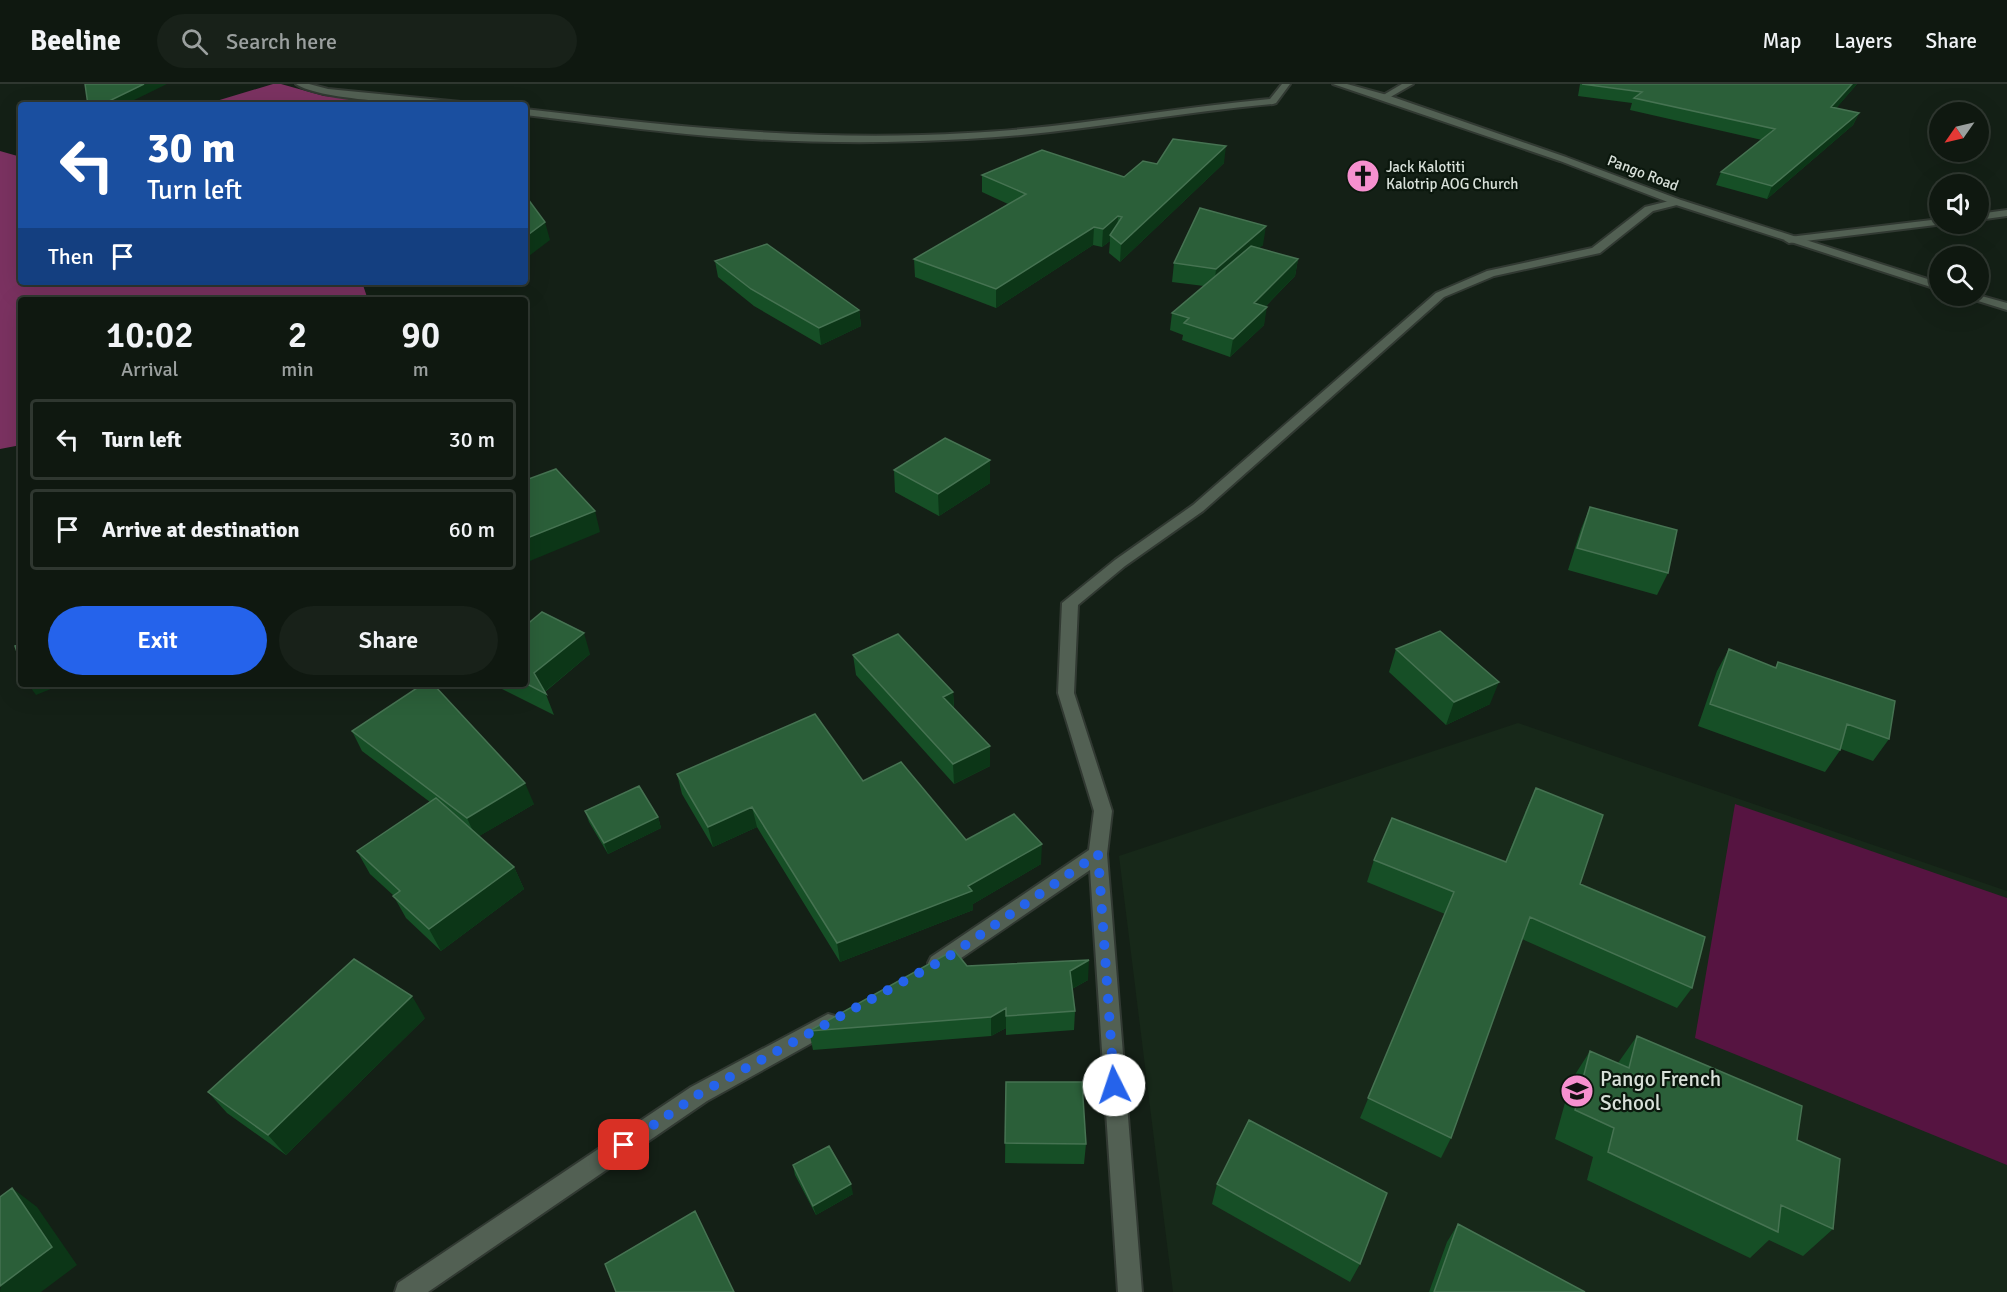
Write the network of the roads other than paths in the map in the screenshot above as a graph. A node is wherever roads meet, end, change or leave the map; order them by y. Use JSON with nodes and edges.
{"nodes":[{"id":1,"x":300,"y":84,"type":"edge"},
{"id":2,"x":1286,"y":84,"type":"edge"},
{"id":3,"x":1337,"y":84,"type":"edge"},
{"id":4,"x":1409,"y":84,"type":"edge"},
{"id":5,"x":1384,"y":97,"type":"junction"},
{"id":6,"x":430,"y":102,"type":"edge"},
{"id":7,"x":528,"y":112,"type":"edge"},
{"id":8,"x":1677,"y":202,"type":"junction"},
{"id":9,"x":2007,"y":213,"type":"edge"},
{"id":10,"x":1989,"y":215,"type":"edge"},
{"id":11,"x":1929,"y":223,"type":"edge"},
{"id":12,"x":1789,"y":240,"type":"junction"},
{"id":13,"x":1929,"y":284,"type":"edge"},
{"id":14,"x":1989,"y":302,"type":"edge"},
{"id":15,"x":2007,"y":307,"type":"edge"},
{"id":16,"x":1098,"y":854,"type":"junction"},
{"id":17,"x":927,"y":969,"type":"edge"},
{"id":18,"x":844,"y":1014,"type":"edge"},
{"id":19,"x":407,"y":1292,"type":"edge"},
{"id":20,"x":1130,"y":1292,"type":"edge"}],
"edges":[{"from":1,"to":6,"type":"street"},
{"from":2,"to":7,"type":"street"},
{"from":3,"to":5,"type":"street","name":"Pango Road"},
{"from":4,"to":5,"type":"street"},
{"from":5,"to":8,"type":"street","name":"Pango Road"},
{"from":8,"to":12,"type":"street","name":"Pango Road"},
{"from":8,"to":16,"type":"street"},
{"from":9,"to":10,"type":"street"},
{"from":11,"to":12,"type":"street"},
{"from":12,"to":13,"type":"street","name":"Pango Road"},
{"from":14,"to":15,"type":"street"},
{"from":16,"to":17,"type":"street"},
{"from":16,"to":20,"type":"street"},
{"from":18,"to":19,"type":"street"}]}
